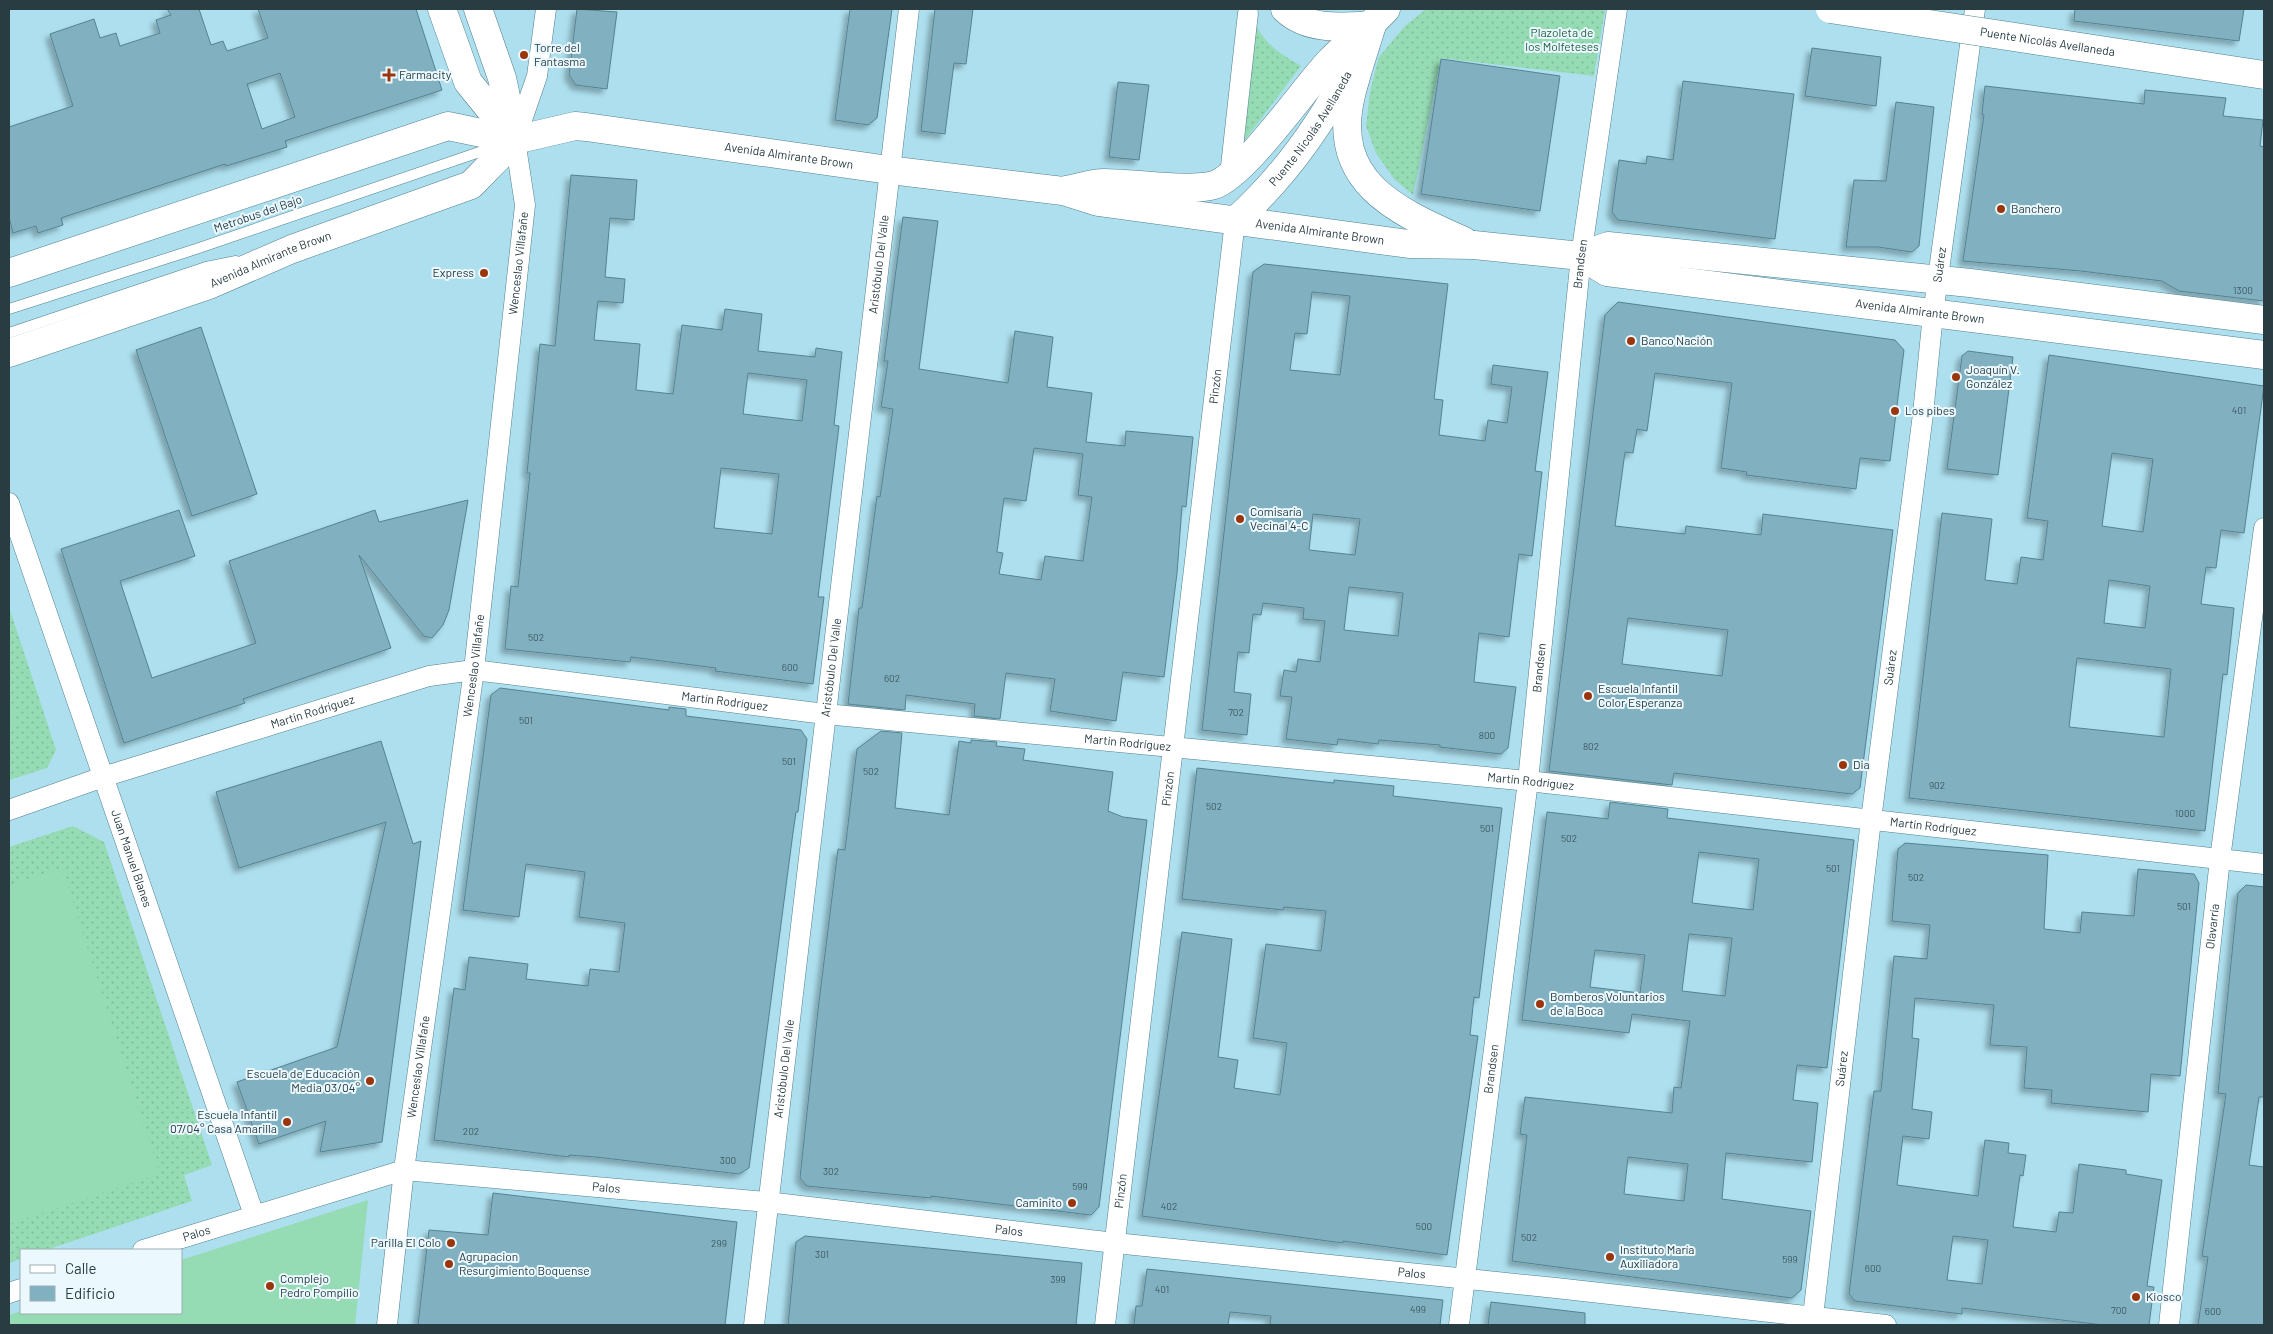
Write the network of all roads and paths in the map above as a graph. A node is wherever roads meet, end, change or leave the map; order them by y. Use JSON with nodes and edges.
{"nodes":[{"id":1,"x":442,"y":9,"type":"edge"},
{"id":2,"x":478,"y":9,"type":"edge"},
{"id":3,"x":546,"y":9,"type":"edge"},
{"id":4,"x":909,"y":9,"type":"edge"},
{"id":5,"x":1284,"y":9,"type":"edge"},
{"id":6,"x":1616,"y":9,"type":"edge"},
{"id":7,"x":1830,"y":9,"type":"edge"},
{"id":8,"x":1975,"y":9,"type":"edge"},
{"id":9,"x":1248,"y":13,"type":"dead end"},
{"id":10,"x":1379,"y":17,"type":"edge"},
{"id":11,"x":2264,"y":75,"type":"edge"},
{"id":12,"x":515,"y":140,"type":"junction"},
{"id":13,"x":889,"y":170,"type":"junction"},
{"id":14,"x":1230,"y":175,"type":"junction"},
{"id":15,"x":1062,"y":191,"type":"junction"},
{"id":16,"x":1235,"y":222,"type":"junction"},
{"id":17,"x":1474,"y":246,"type":"junction"},
{"id":18,"x":292,"y":249,"type":"junction"},
{"id":19,"x":1580,"y":256,"type":"junction"},
{"id":20,"x":9,"y":273,"type":"edge"},
{"id":21,"x":1939,"y":280,"type":"junction"},
{"id":22,"x":9,"y":310,"type":"edge"},
{"id":23,"x":1934,"y":314,"type":"junction"},
{"id":24,"x":2264,"y":320,"type":"edge"},
{"id":25,"x":9,"y":333,"type":"edge"},
{"id":26,"x":9,"y":353,"type":"edge"},
{"id":27,"x":2264,"y":355,"type":"edge"},
{"id":28,"x":9,"y":503,"type":"edge"},
{"id":29,"x":2264,"y":528,"type":"edge"},
{"id":30,"x":474,"y":670,"type":"junction"},
{"id":31,"x":825,"y":714,"type":"junction"},
{"id":32,"x":1172,"y":747,"type":"junction"},
{"id":33,"x":103,"y":777,"type":"junction"},
{"id":34,"x":1528,"y":781,"type":"junction"},
{"id":35,"x":9,"y":810,"type":"edge"},
{"id":36,"x":1871,"y":820,"type":"junction"},
{"id":37,"x":2220,"y":859,"type":"junction"},
{"id":38,"x":2264,"y":864,"type":"edge"},
{"id":39,"x":404,"y":1170,"type":"junction"},
{"id":40,"x":767,"y":1202,"type":"junction"},
{"id":41,"x":254,"y":1215,"type":"junction"},
{"id":42,"x":1115,"y":1243,"type":"junction"},
{"id":43,"x":146,"y":1249,"type":"edge"},
{"id":44,"x":1465,"y":1279,"type":"junction"},
{"id":45,"x":1813,"y":1321,"type":"edge"},
{"id":46,"x":387,"y":1325,"type":"edge"},
{"id":47,"x":754,"y":1325,"type":"edge"},
{"id":48,"x":1105,"y":1325,"type":"edge"},
{"id":49,"x":1460,"y":1325,"type":"edge"},
{"id":50,"x":1886,"y":1325,"type":"edge"},
{"id":51,"x":2169,"y":1325,"type":"edge"}],
"edges":[{"from":1,"to":12,"type":"main road"},
{"from":2,"to":12,"type":"main road"},
{"from":3,"to":12,"type":"street","name":"Wenceslao Villafañe"},
{"from":4,"to":13,"type":"street","name":"Aristóbulo Del Valle"},
{"from":5,"to":10,"type":"main road"},
{"from":6,"to":19,"type":"street","name":"Brandsen"},
{"from":7,"to":11,"type":"main road","name":"Puente Nicolás Avellaneda","bridge":true},
{"from":8,"to":21,"type":"street","name":"Suárez"},
{"from":9,"to":14,"type":"street"},
{"from":10,"to":14,"type":"main road","name":"Puente Nicolás Avellaneda"},
{"from":10,"to":16,"type":"main road","name":"Puente Nicolás Avellaneda"},
{"from":10,"to":17,"type":"main road"},
{"from":12,"to":13,"type":"main road","name":"Avenida Almirante Brown"},
{"from":12,"to":18,"type":"main road","name":"Avenida Almirante Brown"},
{"from":12,"to":20,"type":"main road","name":"Avenida Almirante Brown"},
{"from":12,"to":22,"type":"lane","name":"Metrobus del Bajo"},
{"from":12,"to":30,"type":"street","name":"Wenceslao Villafañe"},
{"from":13,"to":15,"type":"main road","name":"Avenida Almirante Brown"},
{"from":13,"to":31,"type":"street","name":"Aristóbulo Del Valle"},
{"from":14,"to":15,"type":"main road","name":"Avenida Almirante Brown"},
{"from":15,"to":16,"type":"main road","name":"Avenida Almirante Brown"},
{"from":16,"to":17,"type":"main road","name":"Avenida Almirante Brown"},
{"from":16,"to":32,"type":"street","name":"Pinzón"},
{"from":17,"to":19,"type":"main road","name":"Avenida Almirante Brown"},
{"from":18,"to":25,"type":"lane"},
{"from":18,"to":26,"type":"main road","name":"Avenida Almirante Brown"},
{"from":19,"to":21,"type":"main road","name":"Avenida Almirante Brown"},
{"from":19,"to":23,"type":"main road","name":"Avenida Almirante Brown"},
{"from":19,"to":34,"type":"street","name":"Brandsen"},
{"from":21,"to":23,"type":"street","name":"Suárez"},
{"from":21,"to":24,"type":"main road","name":"Avenida Almirante Brown"},
{"from":23,"to":27,"type":"main road","name":"Avenida Almirante Brown"},
{"from":23,"to":36,"type":"street","name":"Suárez"},
{"from":28,"to":33,"type":"street","name":"Juan Manuel Blanes"},
{"from":29,"to":37,"type":"street","name":"Olavarría"},
{"from":30,"to":31,"type":"street","name":"Martín Rodríguez"},
{"from":30,"to":33,"type":"street","name":"Martín Rodríguez"},
{"from":30,"to":39,"type":"street","name":"Wenceslao Villafañe"},
{"from":31,"to":32,"type":"street","name":"Martín Rodríguez"},
{"from":31,"to":40,"type":"street","name":"Aristóbulo Del Valle"},
{"from":32,"to":34,"type":"street","name":"Martín Rodríguez"},
{"from":32,"to":42,"type":"street","name":"Pinzón"},
{"from":33,"to":35,"type":"street","name":"Martín Rodríguez"},
{"from":33,"to":41,"type":"street","name":"Juan Manuel Blanes"},
{"from":34,"to":36,"type":"street","name":"Martín Rodríguez"},
{"from":34,"to":44,"type":"street","name":"Brandsen"},
{"from":36,"to":37,"type":"street","name":"Martín Rodríguez"},
{"from":36,"to":45,"type":"street","name":"Suárez"},
{"from":37,"to":38,"type":"street","name":"Martín Rodríguez"},
{"from":37,"to":51,"type":"street","name":"Olavarría"},
{"from":39,"to":40,"type":"street","name":"Palos"},
{"from":39,"to":41,"type":"street","name":"Palos"},
{"from":39,"to":46,"type":"street","name":"Wenceslao Villafañe"},
{"from":40,"to":42,"type":"street","name":"Palos"},
{"from":40,"to":47,"type":"street","name":"Aristóbulo Del Valle"},
{"from":41,"to":43,"type":"street","name":"Palos"},
{"from":42,"to":44,"type":"street","name":"Palos"},
{"from":42,"to":48,"type":"street","name":"Pinzón"},
{"from":44,"to":45,"type":"street","name":"Palos"},
{"from":44,"to":49,"type":"street","name":"Brandsen"},
{"from":45,"to":50,"type":"street","name":"Palos"}]}
